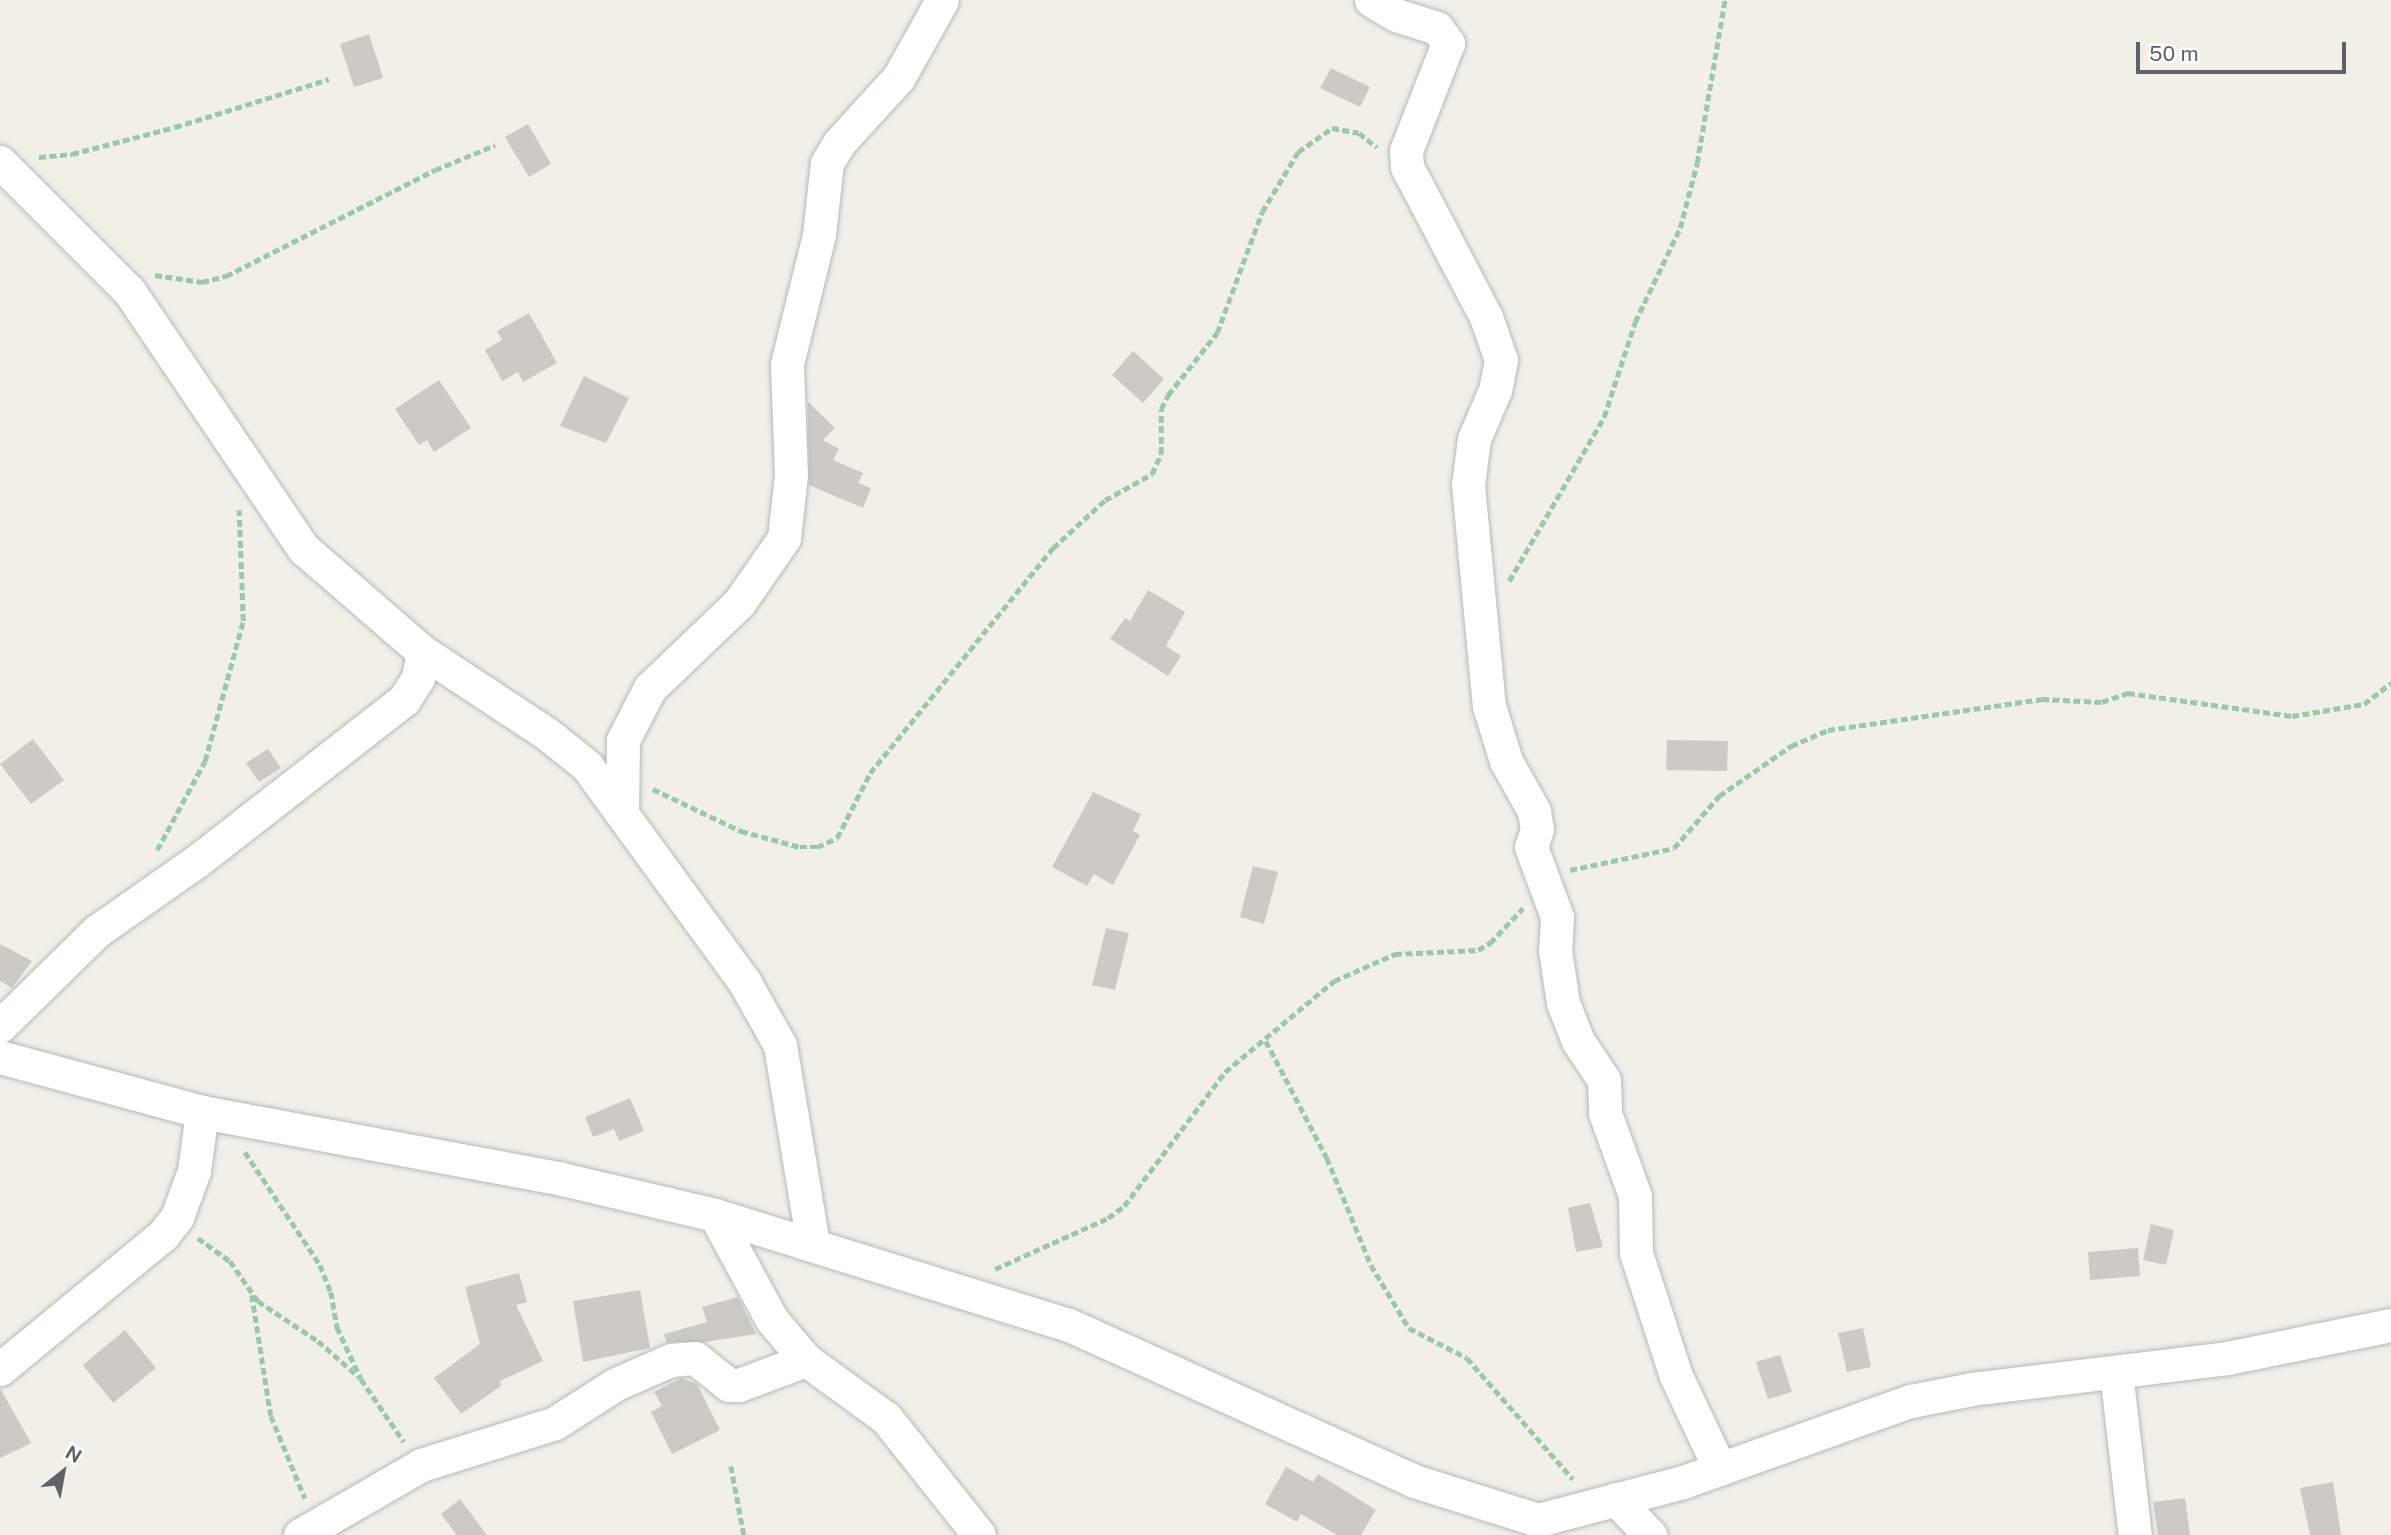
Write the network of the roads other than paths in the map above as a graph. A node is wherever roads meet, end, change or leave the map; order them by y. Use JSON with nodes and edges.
{"nodes":[{"id":1,"x":942,"y":0,"type":"edge"},
{"id":2,"x":1371,"y":0,"type":"edge"},
{"id":3,"x":14,"y":160,"type":"edge"},
{"id":4,"x":422,"y":652,"type":"junction"},
{"id":5,"x":622,"y":814,"type":"junction"},
{"id":6,"x":0,"y":1026,"type":"edge"},
{"id":7,"x":0,"y":1057,"type":"edge"},
{"id":8,"x":212,"y":1114,"type":"junction"},
{"id":9,"x":715,"y":1214,"type":"junction"},
{"id":10,"x":813,"y":1245,"type":"junction"},
{"id":11,"x":2391,"y":1325,"type":"edge"},
{"id":12,"x":806,"y":1360,"type":"junction"},
{"id":13,"x":0,"y":1369,"type":"edge"},
{"id":14,"x":2116,"y":1372,"type":"junction"},
{"id":15,"x":1720,"y":1469,"type":"junction"},
{"id":16,"x":1605,"y":1502,"type":"junction"},
{"id":17,"x":1538,"y":1520,"type":"junction"},
{"id":18,"x":307,"y":1530,"type":"edge"},
{"id":19,"x":979,"y":1535,"type":"edge"},
{"id":20,"x":1501,"y":1535,"type":"edge"},
{"id":21,"x":1650,"y":1535,"type":"edge"},
{"id":22,"x":2135,"y":1535,"type":"edge"}],
"edges":[{"from":1,"to":5,"type":"street"},
{"from":2,"to":15,"type":"street"},
{"from":3,"to":4,"type":"street"},
{"from":4,"to":5,"type":"street"},
{"from":4,"to":6,"type":"street"},
{"from":5,"to":10,"type":"street"},
{"from":7,"to":8,"type":"street"},
{"from":8,"to":9,"type":"street"},
{"from":8,"to":13,"type":"street"},
{"from":9,"to":10,"type":"street"},
{"from":9,"to":12,"type":"street"},
{"from":10,"to":17,"type":"street"},
{"from":11,"to":14,"type":"street"},
{"from":12,"to":18,"type":"street"},
{"from":12,"to":19,"type":"street"},
{"from":14,"to":15,"type":"street"},
{"from":14,"to":22,"type":"street"},
{"from":15,"to":16,"type":"street"},
{"from":16,"to":17,"type":"street"},
{"from":16,"to":21,"type":"street"},
{"from":17,"to":20,"type":"street"}]}
